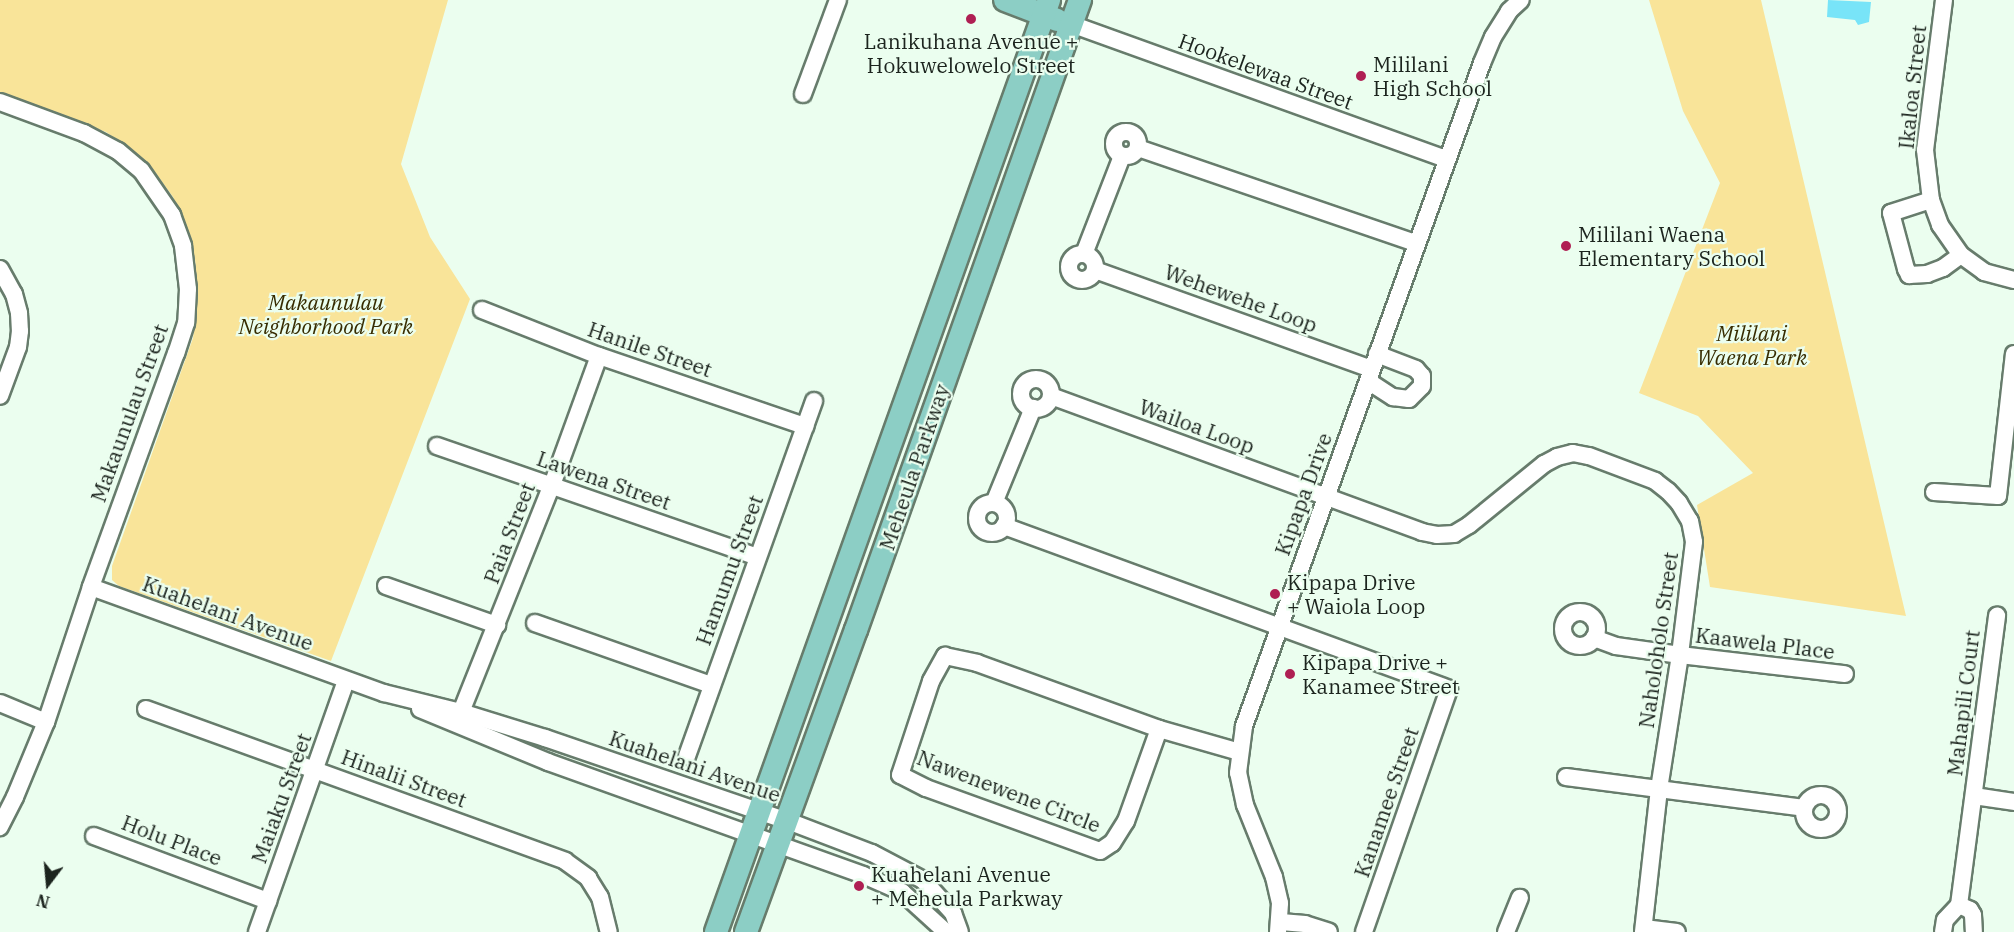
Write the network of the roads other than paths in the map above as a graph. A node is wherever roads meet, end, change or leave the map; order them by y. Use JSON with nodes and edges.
{"nodes":[{"id":1,"x":838,"y":0,"type":"edge"},
{"id":2,"x":1005,"y":0,"type":"edge"},
{"id":3,"x":1080,"y":0,"type":"edge"},
{"id":4,"x":1521,"y":0,"type":"edge"},
{"id":5,"x":1944,"y":0,"type":"edge"},
{"id":6,"x":1046,"y":7,"type":"edge"},
{"id":7,"x":1071,"y":24,"type":"junction"},
{"id":8,"x":803,"y":94,"type":"dead end"},
{"id":9,"x":0,"y":102,"type":"edge"},
{"id":10,"x":1447,"y":159,"type":"junction"},
{"id":11,"x":1931,"y":200,"type":"junction"},
{"id":12,"x":1416,"y":243,"type":"junction"},
{"id":13,"x":1084,"y":254,"type":"junction"},
{"id":14,"x":1961,"y":255,"type":"junction"},
{"id":15,"x":0,"y":269,"type":"edge"},
{"id":16,"x":1095,"y":270,"type":"junction"},
{"id":17,"x":2014,"y":280,"type":"edge"},
{"id":18,"x":482,"y":310,"type":"dead end"},
{"id":19,"x":2014,"y":354,"type":"edge"},
{"id":20,"x":598,"y":356,"type":"junction"},
{"id":21,"x":1372,"y":368,"type":"junction"},
{"id":22,"x":0,"y":396,"type":"edge"},
{"id":23,"x":1051,"y":396,"type":"junction"},
{"id":24,"x":814,"y":401,"type":"dead end"},
{"id":25,"x":1033,"y":408,"type":"junction"},
{"id":26,"x":806,"y":426,"type":"junction"},
{"id":27,"x":437,"y":446,"type":"dead end"},
{"id":28,"x":552,"y":485,"type":"junction"},
{"id":29,"x":1934,"y":492,"type":"dead end"},
{"id":30,"x":1327,"y":498,"type":"junction"},
{"id":31,"x":994,"y":503,"type":"junction"},
{"id":32,"x":1004,"y":526,"type":"junction"},
{"id":33,"x":757,"y":557,"type":"junction"},
{"id":34,"x":386,"y":586,"type":"dead end"},
{"id":35,"x":91,"y":587,"type":"junction"},
{"id":36,"x":1997,"y":615,"type":"dead end"},
{"id":37,"x":535,"y":622,"type":"dead end"},
{"id":38,"x":497,"y":625,"type":"junction"},
{"id":39,"x":1278,"y":626,"type":"junction"},
{"id":40,"x":1594,"y":638,"type":"dead end"},
{"id":41,"x":1680,"y":656,"type":"junction"},
{"id":42,"x":1845,"y":674,"type":"dead end"},
{"id":43,"x":346,"y":680,"type":"junction"},
{"id":44,"x":711,"y":685,"type":"junction"},
{"id":45,"x":0,"y":703,"type":"edge"},
{"id":46,"x":146,"y":709,"type":"dead end"},
{"id":47,"x":459,"y":718,"type":"junction"},
{"id":48,"x":46,"y":722,"type":"junction"},
{"id":49,"x":1159,"y":729,"type":"junction"},
{"id":50,"x":1240,"y":752,"type":"junction"},
{"id":51,"x":687,"y":756,"type":"dead end"},
{"id":52,"x":315,"y":770,"type":"junction"},
{"id":53,"x":1566,"y":777,"type":"dead end"},
{"id":54,"x":1659,"y":789,"type":"junction"},
{"id":55,"x":1974,"y":796,"type":"junction"},
{"id":56,"x":2014,"y":802,"type":"edge"},
{"id":57,"x":1804,"y":808,"type":"dead end"},
{"id":58,"x":759,"y":811,"type":"junction"},
{"id":59,"x":788,"y":821,"type":"junction"},
{"id":60,"x":0,"y":827,"type":"edge"},
{"id":61,"x":751,"y":834,"type":"junction"},
{"id":62,"x":94,"y":836,"type":"dead end"},
{"id":63,"x":778,"y":844,"type":"junction"},
{"id":64,"x":1520,"y":898,"type":"dead end"},
{"id":65,"x":268,"y":901,"type":"junction"},
{"id":66,"x":1959,"y":905,"type":"junction"},
{"id":67,"x":1280,"y":927,"type":"edge"},
{"id":68,"x":1643,"y":930,"type":"edge"},
{"id":69,"x":257,"y":932,"type":"edge"},
{"id":70,"x":609,"y":932,"type":"edge"},
{"id":71,"x":716,"y":932,"type":"edge"},
{"id":72,"x":746,"y":932,"type":"edge"},
{"id":73,"x":946,"y":932,"type":"edge"},
{"id":74,"x":960,"y":932,"type":"edge"},
{"id":75,"x":1329,"y":932,"type":"edge"},
{"id":76,"x":1364,"y":932,"type":"edge"},
{"id":77,"x":1506,"y":932,"type":"edge"},
{"id":78,"x":1677,"y":932,"type":"edge"},
{"id":79,"x":1943,"y":932,"type":"edge"},
{"id":80,"x":1974,"y":932,"type":"edge"}],
"edges":[{"from":1,"to":8,"type":"street"},
{"from":2,"to":6,"type":"main road"},
{"from":3,"to":7,"type":"main road","name":"Meheula Parkway"},
{"from":4,"to":10,"type":"street","name":"Kipapa Drive"},
{"from":5,"to":11,"type":"street","name":"Ikaloa Street"},
{"from":6,"to":7,"type":"main road"},
{"from":6,"to":58,"type":"main road","name":"Meheula Parkway"},
{"from":7,"to":10,"type":"street","name":"Hookelewaa Street"},
{"from":7,"to":59,"type":"main road","name":"Meheula Parkway"},
{"from":9,"to":35,"type":"street","name":"Makaunulau Street"},
{"from":10,"to":12,"type":"street","name":"Kipapa Drive"},
{"from":11,"to":14,"type":"street","name":"Ikaloa Street"},
{"from":11,"to":14,"type":"street"},
{"from":12,"to":13,"type":"street","name":"Wehewehe Loop"},
{"from":12,"to":21,"type":"street","name":"Kipapa Drive"},
{"from":13,"to":16,"type":"street"},
{"from":13,"to":16,"type":"street","name":"Wehewehe Loop"},
{"from":14,"to":17,"type":"street","name":"Ikaloa Street"},
{"from":15,"to":22,"type":"street"},
{"from":16,"to":21,"type":"street","name":"Wehewehe Loop"},
{"from":18,"to":20,"type":"street","name":"Hanile Street"},
{"from":19,"to":29,"type":"street"},
{"from":20,"to":26,"type":"street","name":"Hanile Street"},
{"from":20,"to":28,"type":"street","name":"Paia Street"},
{"from":21,"to":30,"type":"street","name":"Kipapa Drive"},
{"from":23,"to":25,"type":"street"},
{"from":23,"to":25,"type":"street","name":"Wailoa Loop"},
{"from":23,"to":30,"type":"street","name":"Wailoa Loop"},
{"from":24,"to":26,"type":"street","name":"Hamumu Street"},
{"from":25,"to":31,"type":"street"},
{"from":26,"to":33,"type":"street","name":"Hamumu Street"},
{"from":27,"to":28,"type":"street","name":"Lawena Street"},
{"from":28,"to":33,"type":"street","name":"Lawena Street"},
{"from":28,"to":38,"type":"street","name":"Paia Street"},
{"from":30,"to":39,"type":"street","name":"Kipapa Drive"},
{"from":30,"to":41,"type":"street","name":"Naholoholo Street"},
{"from":31,"to":32,"type":"street"},
{"from":31,"to":32,"type":"street"},
{"from":32,"to":39,"type":"street"},
{"from":33,"to":44,"type":"street","name":"Hamumu Street"},
{"from":34,"to":38,"type":"street"},
{"from":35,"to":43,"type":"street","name":"Kuahelani Avenue"},
{"from":35,"to":48,"type":"street","name":"Makaunulau Street"},
{"from":36,"to":55,"type":"street","name":"Mahapili Court"},
{"from":37,"to":44,"type":"street"},
{"from":38,"to":47,"type":"street","name":"Paia Street"},
{"from":39,"to":50,"type":"street","name":"Kipapa Drive"},
{"from":39,"to":76,"type":"street","name":"Kanamee Street"},
{"from":40,"to":41,"type":"street","name":"Kaawela Place"},
{"from":41,"to":42,"type":"street","name":"Kaawela Place"},
{"from":41,"to":54,"type":"street","name":"Naholoholo Street"},
{"from":43,"to":47,"type":"street","name":"Kuahelani Avenue"},
{"from":43,"to":52,"type":"street","name":"Maiaku Street"},
{"from":44,"to":51,"type":"street","name":"Hamumu Street"},
{"from":45,"to":48,"type":"street"},
{"from":46,"to":52,"type":"street","name":"Hinalii Street"},
{"from":47,"to":58,"type":"street","name":"Kuahelani Avenue"},
{"from":47,"to":61,"type":"street","name":"Kuahelani Avenue"},
{"from":48,"to":60,"type":"street","name":"Makaunulau Street"},
{"from":49,"to":49,"type":"street","name":"Nawenewene Circle"},
{"from":49,"to":50,"type":"street","name":"Nawenewene Circle"},
{"from":50,"to":67,"type":"street","name":"Kipapa Drive"},
{"from":52,"to":65,"type":"street","name":"Maiaku Street"},
{"from":52,"to":70,"type":"street","name":"Hinalii Street"},
{"from":53,"to":54,"type":"street"},
{"from":54,"to":57,"type":"street"},
{"from":54,"to":68,"type":"street","name":"Naholoholo Street"},
{"from":55,"to":56,"type":"street","name":"Mahapili Court"},
{"from":55,"to":66,"type":"street","name":"Mahapili Court"},
{"from":58,"to":59,"type":"street","name":"Kuahelani Avenue"},
{"from":58,"to":61,"type":"main road","name":"Meheula Parkway"},
{"from":59,"to":63,"type":"main road","name":"Meheula Parkway"},
{"from":59,"to":74,"type":"street","name":"Kuahelani Avenue"},
{"from":61,"to":63,"type":"street","name":"Kuahelani Avenue"},
{"from":61,"to":71,"type":"main road","name":"Meheula Parkway"},
{"from":62,"to":65,"type":"street","name":"Holu Place"},
{"from":63,"to":72,"type":"main road","name":"Meheula Parkway"},
{"from":63,"to":73,"type":"street","name":"Kuahelani Avenue"},
{"from":64,"to":77,"type":"street"},
{"from":65,"to":69,"type":"street","name":"Maiaku Street"},
{"from":66,"to":79,"type":"street","name":"Mahapili Court"},
{"from":66,"to":80,"type":"street"},
{"from":67,"to":75,"type":"street"},
{"from":68,"to":78,"type":"street"}]}
